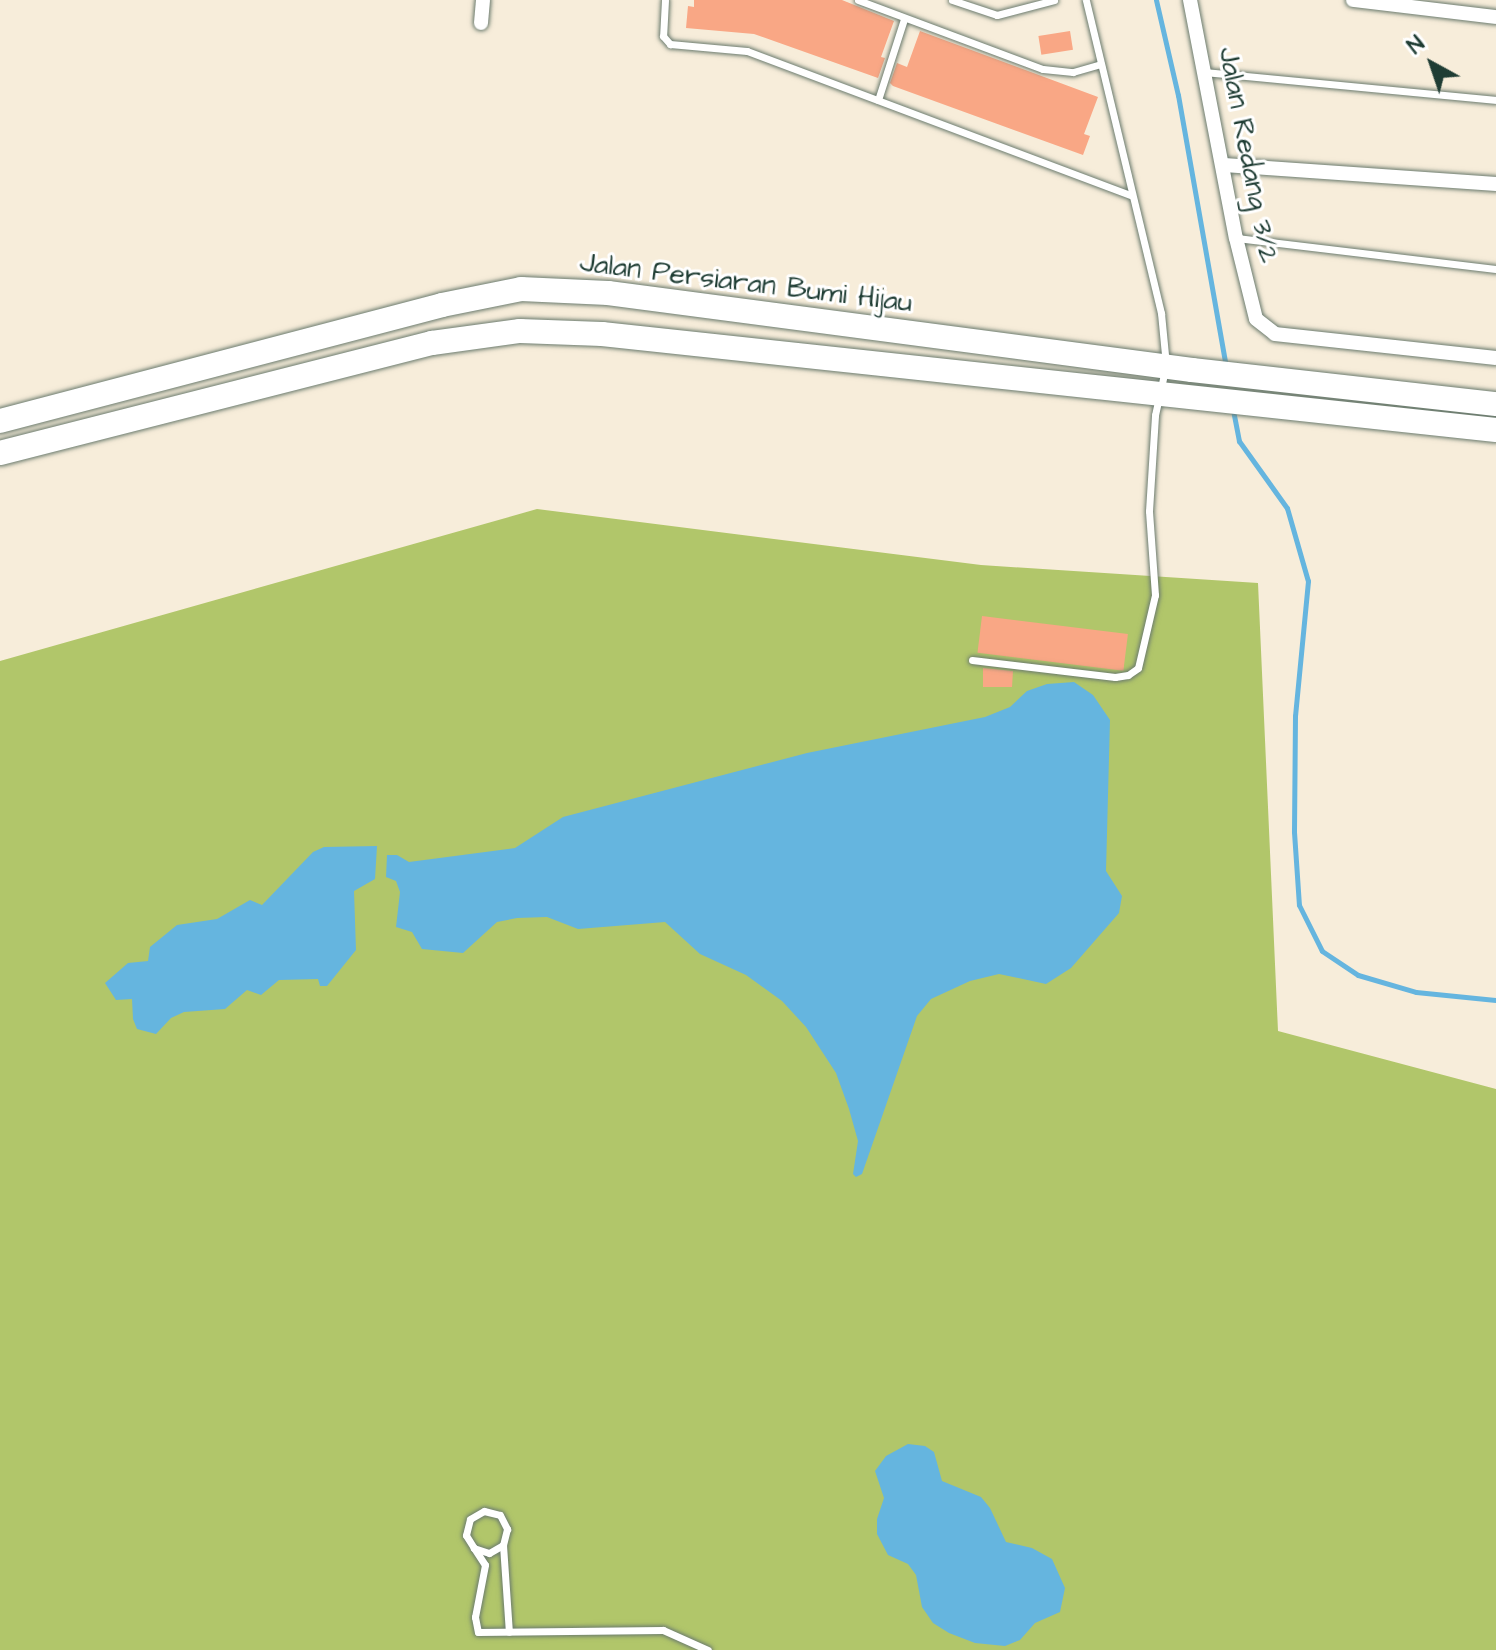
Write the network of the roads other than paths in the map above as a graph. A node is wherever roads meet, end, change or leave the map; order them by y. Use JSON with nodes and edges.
{"nodes":[{"id":1,"x":483,"y":0,"type":"edge"},
{"id":2,"x":665,"y":0,"type":"edge"},
{"id":3,"x":858,"y":0,"type":"edge"},
{"id":4,"x":952,"y":0,"type":"edge"},
{"id":5,"x":1054,"y":0,"type":"edge"},
{"id":6,"x":1086,"y":0,"type":"edge"},
{"id":7,"x":1190,"y":0,"type":"edge"},
{"id":8,"x":1353,"y":0,"type":"edge"},
{"id":9,"x":1496,"y":17,"type":"edge"},
{"id":10,"x":904,"y":19,"type":"junction"},
{"id":11,"x":481,"y":23,"type":"dead end"},
{"id":12,"x":1101,"y":64,"type":"junction"},
{"id":13,"x":1205,"y":72,"type":"junction"},
{"id":14,"x":878,"y":100,"type":"junction"},
{"id":15,"x":1496,"y":100,"type":"edge"},
{"id":16,"x":1224,"y":165,"type":"junction"},
{"id":17,"x":1496,"y":184,"type":"edge"},
{"id":18,"x":1131,"y":195,"type":"junction"},
{"id":19,"x":1236,"y":238,"type":"junction"},
{"id":20,"x":1496,"y":269,"type":"edge"},
{"id":21,"x":1496,"y":358,"type":"edge"},
{"id":22,"x":1166,"y":365,"type":"junction"},
{"id":23,"x":1162,"y":391,"type":"junction"},
{"id":24,"x":1268,"y":391,"type":"junction"},
{"id":25,"x":1496,"y":404,"type":"edge"},
{"id":26,"x":0,"y":421,"type":"edge"},
{"id":27,"x":1496,"y":430,"type":"edge"},
{"id":28,"x":0,"y":453,"type":"edge"},
{"id":29,"x":972,"y":660,"type":"dead end"},
{"id":30,"x":503,"y":1545,"type":"junction"},
{"id":31,"x":474,"y":1548,"type":"junction"},
{"id":32,"x":509,"y":1632,"type":"junction"},
{"id":33,"x":708,"y":1650,"type":"edge"}],
"edges":[{"from":1,"to":11,"type":"street"},
{"from":2,"to":14,"type":"lane"},
{"from":3,"to":10,"type":"lane"},
{"from":4,"to":5,"type":"lane"},
{"from":6,"to":12,"type":"lane"},
{"from":7,"to":13,"type":"street","name":"Jalan Redang 3/2"},
{"from":8,"to":9,"type":"street"},
{"from":10,"to":12,"type":"lane"},
{"from":10,"to":14,"type":"lane"},
{"from":12,"to":18,"type":"lane"},
{"from":13,"to":15,"type":"lane"},
{"from":13,"to":16,"type":"street","name":"Jalan Redang 3/2"},
{"from":14,"to":18,"type":"lane"},
{"from":16,"to":17,"type":"street"},
{"from":16,"to":19,"type":"street","name":"Jalan Redang 3/2"},
{"from":18,"to":22,"type":"lane"},
{"from":19,"to":20,"type":"lane"},
{"from":19,"to":21,"type":"street","name":"Jalan Redang 3/2"},
{"from":22,"to":23,"type":"lane"},
{"from":22,"to":24,"type":"main road","name":"Jalan Persiaran Bumi Hijau"},
{"from":22,"to":26,"type":"main road","name":"Jalan Persiaran Bumi Hijau"},
{"from":23,"to":24,"type":"main road","name":"Jalan Persiaran Bumi Hijau"},
{"from":23,"to":28,"type":"main road","name":"Jalan Persiaran Bumi Hijau"},
{"from":23,"to":29,"type":"lane"},
{"from":24,"to":25,"type":"main road","name":"Jalan Persiaran Bumi Hijau"},
{"from":24,"to":27,"type":"main road","name":"Jalan Persiaran Bumi Hijau"},
{"from":30,"to":31,"type":"lane"},
{"from":30,"to":31,"type":"lane"},
{"from":30,"to":32,"type":"lane"},
{"from":31,"to":32,"type":"lane"},
{"from":32,"to":33,"type":"lane"}]}
